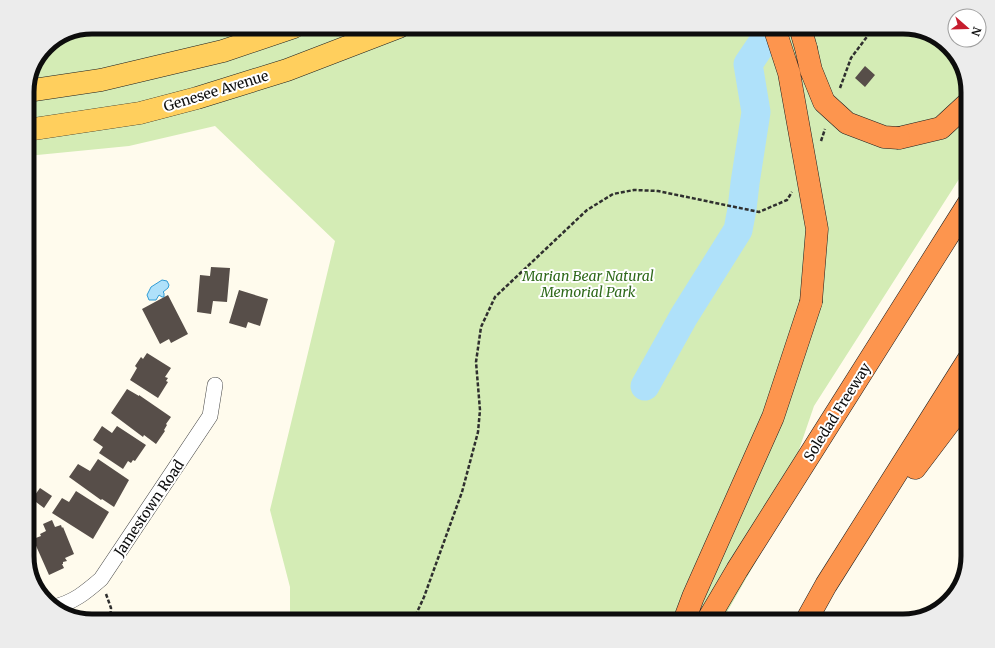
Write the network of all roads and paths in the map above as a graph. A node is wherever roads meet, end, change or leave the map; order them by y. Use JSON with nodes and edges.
{"nodes":[{"id":1,"x":273,"y":34,"type":"edge"},
{"id":2,"x":381,"y":34,"type":"edge"},
{"id":3,"x":776,"y":34,"type":"edge"},
{"id":4,"x":802,"y":34,"type":"edge"},
{"id":5,"x":34,"y":91,"type":"edge"},
{"id":6,"x":961,"y":109,"type":"edge"},
{"id":7,"x":34,"y":129,"type":"edge"},
{"id":8,"x":759,"y":212,"type":"dead end"},
{"id":9,"x":961,"y":215,"type":"edge"},
{"id":10,"x":961,"y":371,"type":"edge"},
{"id":11,"x":215,"y":384,"type":"dead end"},
{"id":12,"x":961,"y":407,"type":"edge"},
{"id":13,"x":101,"y":579,"type":"junction"},
{"id":14,"x":826,"y":585,"type":"junction"},
{"id":15,"x":62,"y":605,"type":"edge"},
{"id":16,"x":111,"y":614,"type":"edge"},
{"id":17,"x":416,"y":614,"type":"edge"},
{"id":18,"x":687,"y":614,"type":"edge"},
{"id":19,"x":711,"y":614,"type":"edge"},
{"id":20,"x":810,"y":614,"type":"edge"}],
"edges":[{"from":1,"to":5,"type":"main road"},
{"from":2,"to":7,"type":"main road","name":"Genesee Avenue"},
{"from":3,"to":18,"type":"highway","bridge":true},
{"from":4,"to":6,"type":"highway","bridge":true},
{"from":8,"to":17,"type":"path"},
{"from":9,"to":19,"type":"highway","name":"Soledad Freeway"},
{"from":10,"to":14,"type":"highway"},
{"from":11,"to":13,"type":"street","name":"Jamestown Road"},
{"from":12,"to":14,"type":"highway"},
{"from":13,"to":15,"type":"street","name":"Jamestown Road"},
{"from":13,"to":16,"type":"path"},
{"from":14,"to":20,"type":"highway"}]}
